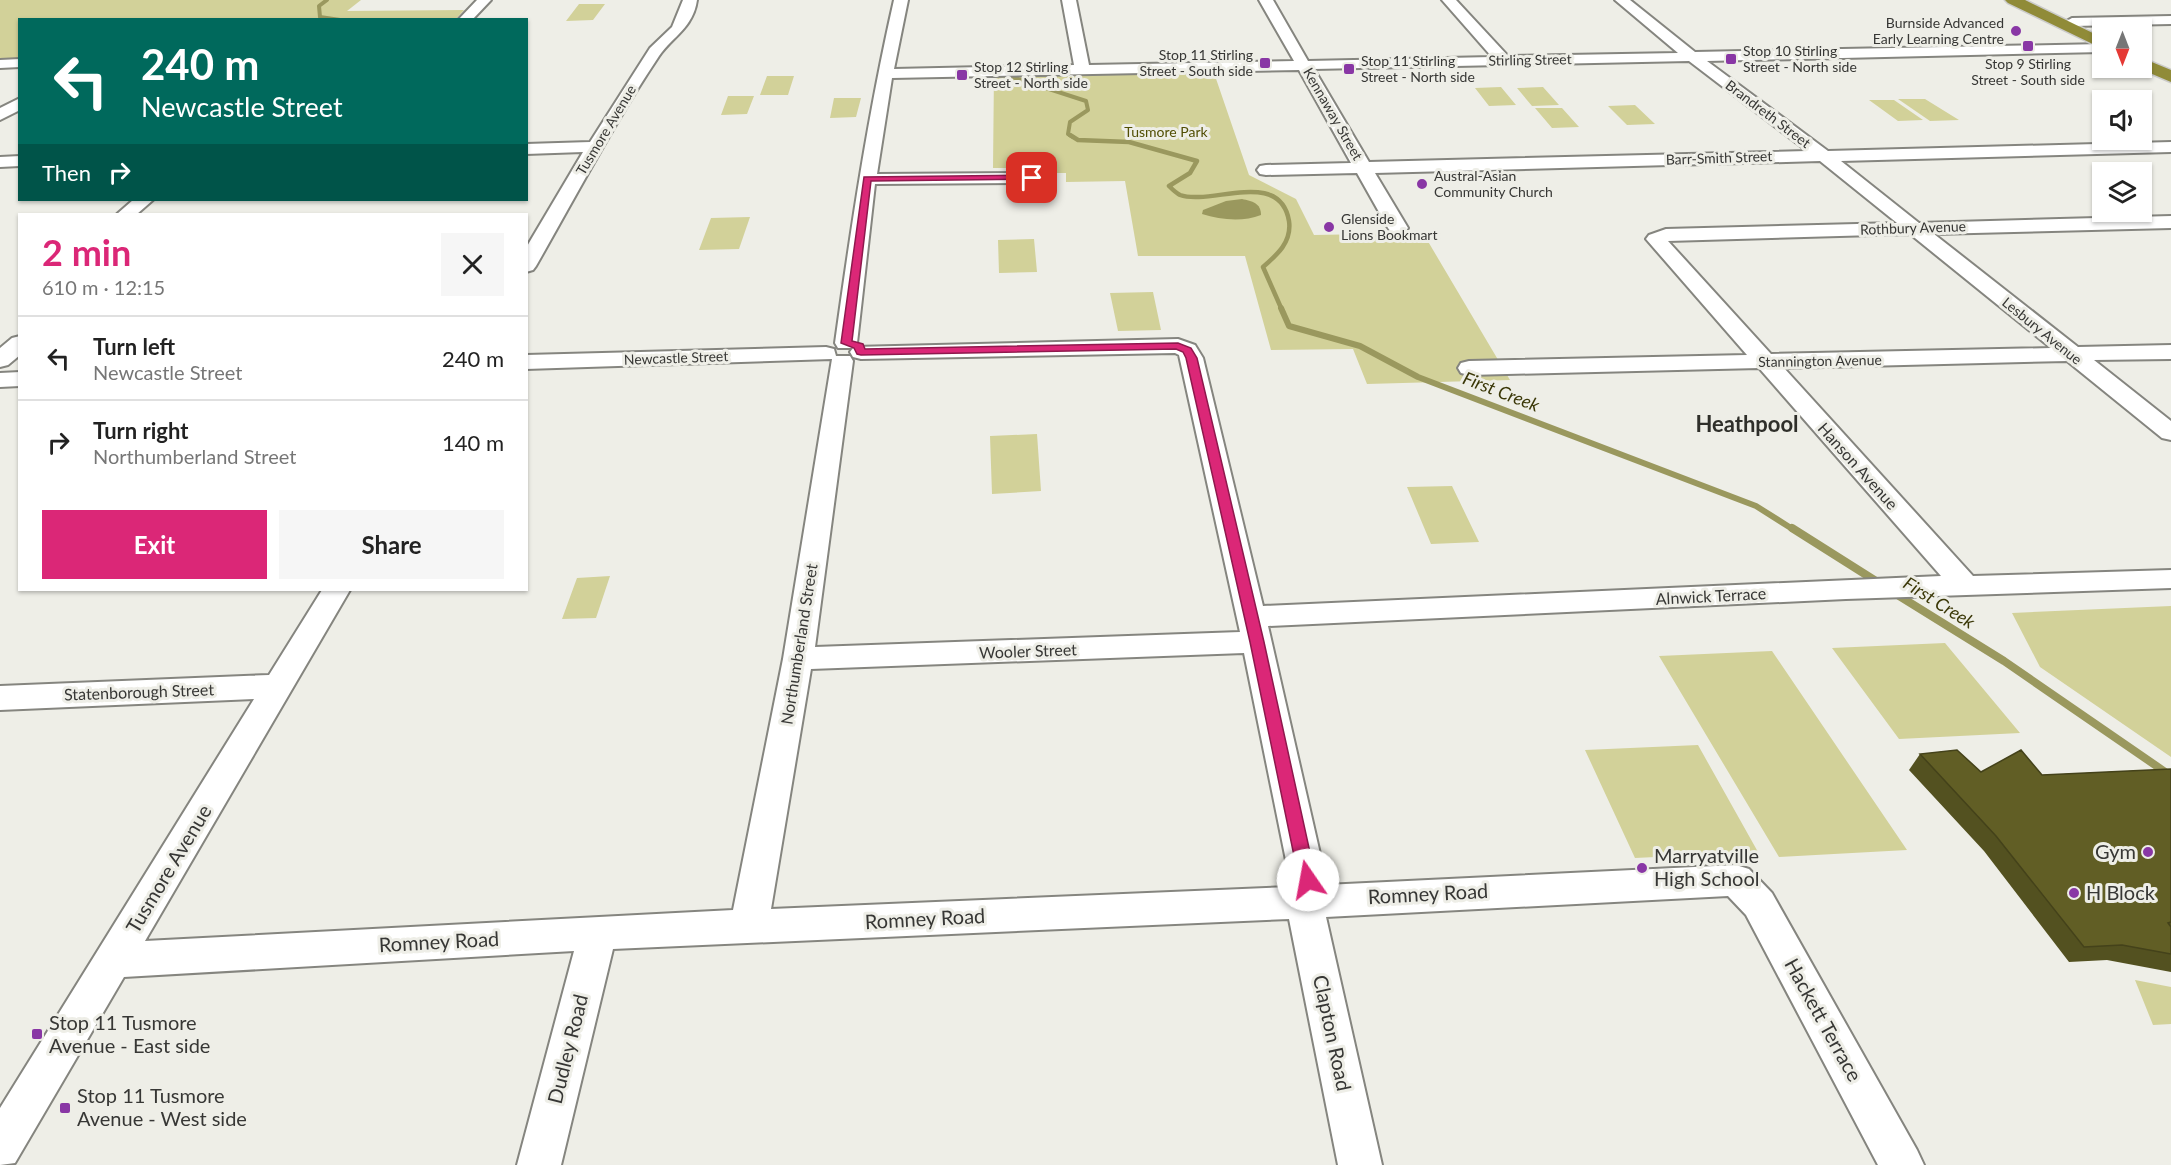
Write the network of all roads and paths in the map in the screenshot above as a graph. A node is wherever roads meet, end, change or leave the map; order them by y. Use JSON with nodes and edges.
{"nodes":[{"id":1,"x":484,"y":0,"type":"edge"},
{"id":2,"x":690,"y":0,"type":"edge"},
{"id":3,"x":901,"y":0,"type":"edge"},
{"id":4,"x":1069,"y":0,"type":"edge"},
{"id":5,"x":1266,"y":0,"type":"edge"},
{"id":6,"x":1449,"y":0,"type":"edge"},
{"id":7,"x":1622,"y":0,"type":"edge"},
{"id":8,"x":2013,"y":0,"type":"edge"},
{"id":9,"x":2025,"y":0,"type":"edge"},
{"id":10,"x":466,"y":18,"type":"edge"},
{"id":11,"x":2171,"y":20,"type":"edge"},
{"id":12,"x":2072,"y":22,"type":"junction"},
{"id":13,"x":2092,"y":32,"type":"edge"},
{"id":14,"x":2092,"y":40,"type":"edge"},
{"id":15,"x":2092,"y":46,"type":"edge"},
{"id":16,"x":1691,"y":56,"type":"junction"},
{"id":17,"x":1504,"y":60,"type":"junction"},
{"id":18,"x":2152,"y":61,"type":"edge"},
{"id":19,"x":18,"y":63,"type":"edge"},
{"id":20,"x":0,"y":64,"type":"edge"},
{"id":21,"x":1305,"y":65,"type":"junction"},
{"id":22,"x":2152,"y":68,"type":"edge"},
{"id":23,"x":1082,"y":70,"type":"junction"},
{"id":24,"x":2171,"y":70,"type":"edge"},
{"id":25,"x":885,"y":74,"type":"junction"},
{"id":26,"x":2171,"y":77,"type":"edge"},
{"id":27,"x":18,"y":104,"type":"edge"},
{"id":28,"x":0,"y":115,"type":"edge"},
{"id":29,"x":595,"y":147,"type":"junction"},
{"id":30,"x":2171,"y":147,"type":"edge"},
{"id":31,"x":528,"y":148,"type":"edge"},
{"id":32,"x":1822,"y":155,"type":"junction"},
{"id":33,"x":18,"y":161,"type":"edge"},
{"id":34,"x":0,"y":162,"type":"edge"},
{"id":35,"x":1364,"y":168,"type":"junction"},
{"id":36,"x":1266,"y":170,"type":"dead end"},
{"id":37,"x":1032,"y":178,"type":"dead end"},
{"id":38,"x":867,"y":179,"type":"junction"},
{"id":39,"x":143,"y":201,"type":"edge"},
{"id":40,"x":127,"y":213,"type":"edge"},
{"id":41,"x":2171,"y":222,"type":"edge"},
{"id":42,"x":1398,"y":228,"type":"dead end"},
{"id":43,"x":1914,"y":228,"type":"junction"},
{"id":44,"x":1656,"y":239,"type":"joint"},
{"id":45,"x":528,"y":263,"type":"edge"},
{"id":46,"x":18,"y":345,"type":"edge"},
{"id":47,"x":1178,"y":346,"type":"joint"},
{"id":48,"x":844,"y":352,"type":"junction"},
{"id":49,"x":2171,"y":352,"type":"edge"},
{"id":50,"x":2071,"y":355,"type":"junction"},
{"id":51,"x":0,"y":360,"type":"edge"},
{"id":52,"x":528,"y":362,"type":"edge"},
{"id":53,"x":1765,"y":362,"type":"junction"},
{"id":54,"x":1469,"y":368,"type":"dead end"},
{"id":55,"x":18,"y":379,"type":"edge"},
{"id":56,"x":0,"y":380,"type":"edge"},
{"id":57,"x":2171,"y":432,"type":"edge"},
{"id":58,"x":2171,"y":579,"type":"edge"},
{"id":59,"x":1965,"y":585,"type":"junction"},
{"id":60,"x":335,"y":591,"type":"edge"},
{"id":61,"x":1254,"y":630,"type":"junction"},
{"id":62,"x":798,"y":659,"type":"junction"},
{"id":63,"x":279,"y":686,"type":"junction"},
{"id":64,"x":0,"y":698,"type":"edge"},
{"id":65,"x":1736,"y":880,"type":"joint"},
{"id":66,"x":1304,"y":902,"type":"junction"},
{"id":67,"x":749,"y":927,"type":"junction"},
{"id":68,"x":598,"y":933,"type":"junction"},
{"id":69,"x":114,"y":960,"type":"junction"},
{"id":70,"x":0,"y":1148,"type":"edge"},
{"id":71,"x":539,"y":1165,"type":"edge"},
{"id":72,"x":1360,"y":1165,"type":"edge"},
{"id":73,"x":1902,"y":1165,"type":"edge"}],
"edges":[{"from":1,"to":10,"type":"street"},
{"from":2,"to":29,"type":"street","name":"Tusmore Avenue"},
{"from":3,"to":25,"type":"street","name":"Northumberland Street"},
{"from":4,"to":23,"type":"street"},
{"from":5,"to":21,"type":"street","name":"Kennaway Street"},
{"from":6,"to":17,"type":"street"},
{"from":7,"to":16,"type":"street","name":"Brandreth Street"},
{"from":8,"to":14,"type":"highway"},
{"from":9,"to":12,"type":"highway"},
{"from":11,"to":12,"type":"street"},
{"from":12,"to":13,"type":"highway"},
{"from":15,"to":16,"type":"street","name":"Stirling Street"},
{"from":16,"to":17,"type":"street","name":"Stirling Street"},
{"from":16,"to":32,"type":"street","name":"Brandreth Street"},
{"from":17,"to":21,"type":"street","name":"Stirling Street"},
{"from":18,"to":24,"type":"highway"},
{"from":19,"to":20,"type":"street"},
{"from":21,"to":23,"type":"street","name":"Stirling Street"},
{"from":21,"to":35,"type":"street","name":"Kennaway Street"},
{"from":22,"to":26,"type":"highway"},
{"from":23,"to":25,"type":"street","name":"Stirling Street"},
{"from":25,"to":38,"type":"street","name":"Northumberland Street"},
{"from":27,"to":28,"type":"street"},
{"from":29,"to":31,"type":"street"},
{"from":29,"to":45,"type":"street","name":"Tusmore Avenue"},
{"from":30,"to":32,"type":"street","name":"Barr-Smith Street"},
{"from":32,"to":35,"type":"street","name":"Barr-Smith Street"},
{"from":32,"to":43,"type":"street","name":"Brandreth Street"},
{"from":33,"to":34,"type":"street"},
{"from":35,"to":36,"type":"street","name":"Barr-Smith Street"},
{"from":35,"to":42,"type":"street","name":"Kennaway Street"},
{"from":37,"to":38,"type":"street"},
{"from":38,"to":48,"type":"street","name":"Northumberland Street"},
{"from":39,"to":40,"type":"street"},
{"from":41,"to":43,"type":"street","name":"Rothbury Avenue"},
{"from":43,"to":44,"type":"street","name":"Rothbury Avenue"},
{"from":43,"to":50,"type":"street","name":"Lesbury Avenue"},
{"from":44,"to":53,"type":"street","name":"Hanson Avenue"},
{"from":46,"to":51,"type":"street"},
{"from":47,"to":48,"type":"street","name":"Newcastle Street"},
{"from":47,"to":61,"type":"street","name":"Clapton Road"},
{"from":48,"to":52,"type":"street","name":"Newcastle Street"},
{"from":48,"to":62,"type":"street","name":"Northumberland Street"},
{"from":49,"to":50,"type":"street","name":"Stannington Avenue"},
{"from":50,"to":53,"type":"street","name":"Stannington Avenue"},
{"from":50,"to":57,"type":"street","name":"Lesbury Avenue"},
{"from":53,"to":54,"type":"street","name":"Stannington Avenue"},
{"from":53,"to":59,"type":"street","name":"Hanson Avenue"},
{"from":55,"to":56,"type":"street"},
{"from":58,"to":59,"type":"street","name":"Alnwick Terrace"},
{"from":59,"to":61,"type":"street","name":"Alnwick Terrace"},
{"from":60,"to":63,"type":"street","name":"Tusmore Avenue"},
{"from":61,"to":62,"type":"street","name":"Wooler Street"},
{"from":61,"to":66,"type":"street","name":"Clapton Road"},
{"from":62,"to":67,"type":"street","name":"Northumberland Street"},
{"from":63,"to":64,"type":"street","name":"Statenborough Street"},
{"from":63,"to":69,"type":"street","name":"Tusmore Avenue"},
{"from":65,"to":66,"type":"street","name":"Romney Road"},
{"from":65,"to":73,"type":"street","name":"Hackett Terrace"},
{"from":66,"to":67,"type":"street","name":"Romney Road"},
{"from":66,"to":72,"type":"street","name":"Clapton Road"},
{"from":67,"to":68,"type":"street","name":"Romney Road"},
{"from":68,"to":69,"type":"street","name":"Romney Road"},
{"from":68,"to":71,"type":"street","name":"Dudley Road"},
{"from":69,"to":70,"type":"street","name":"Tusmore Avenue"}]}
